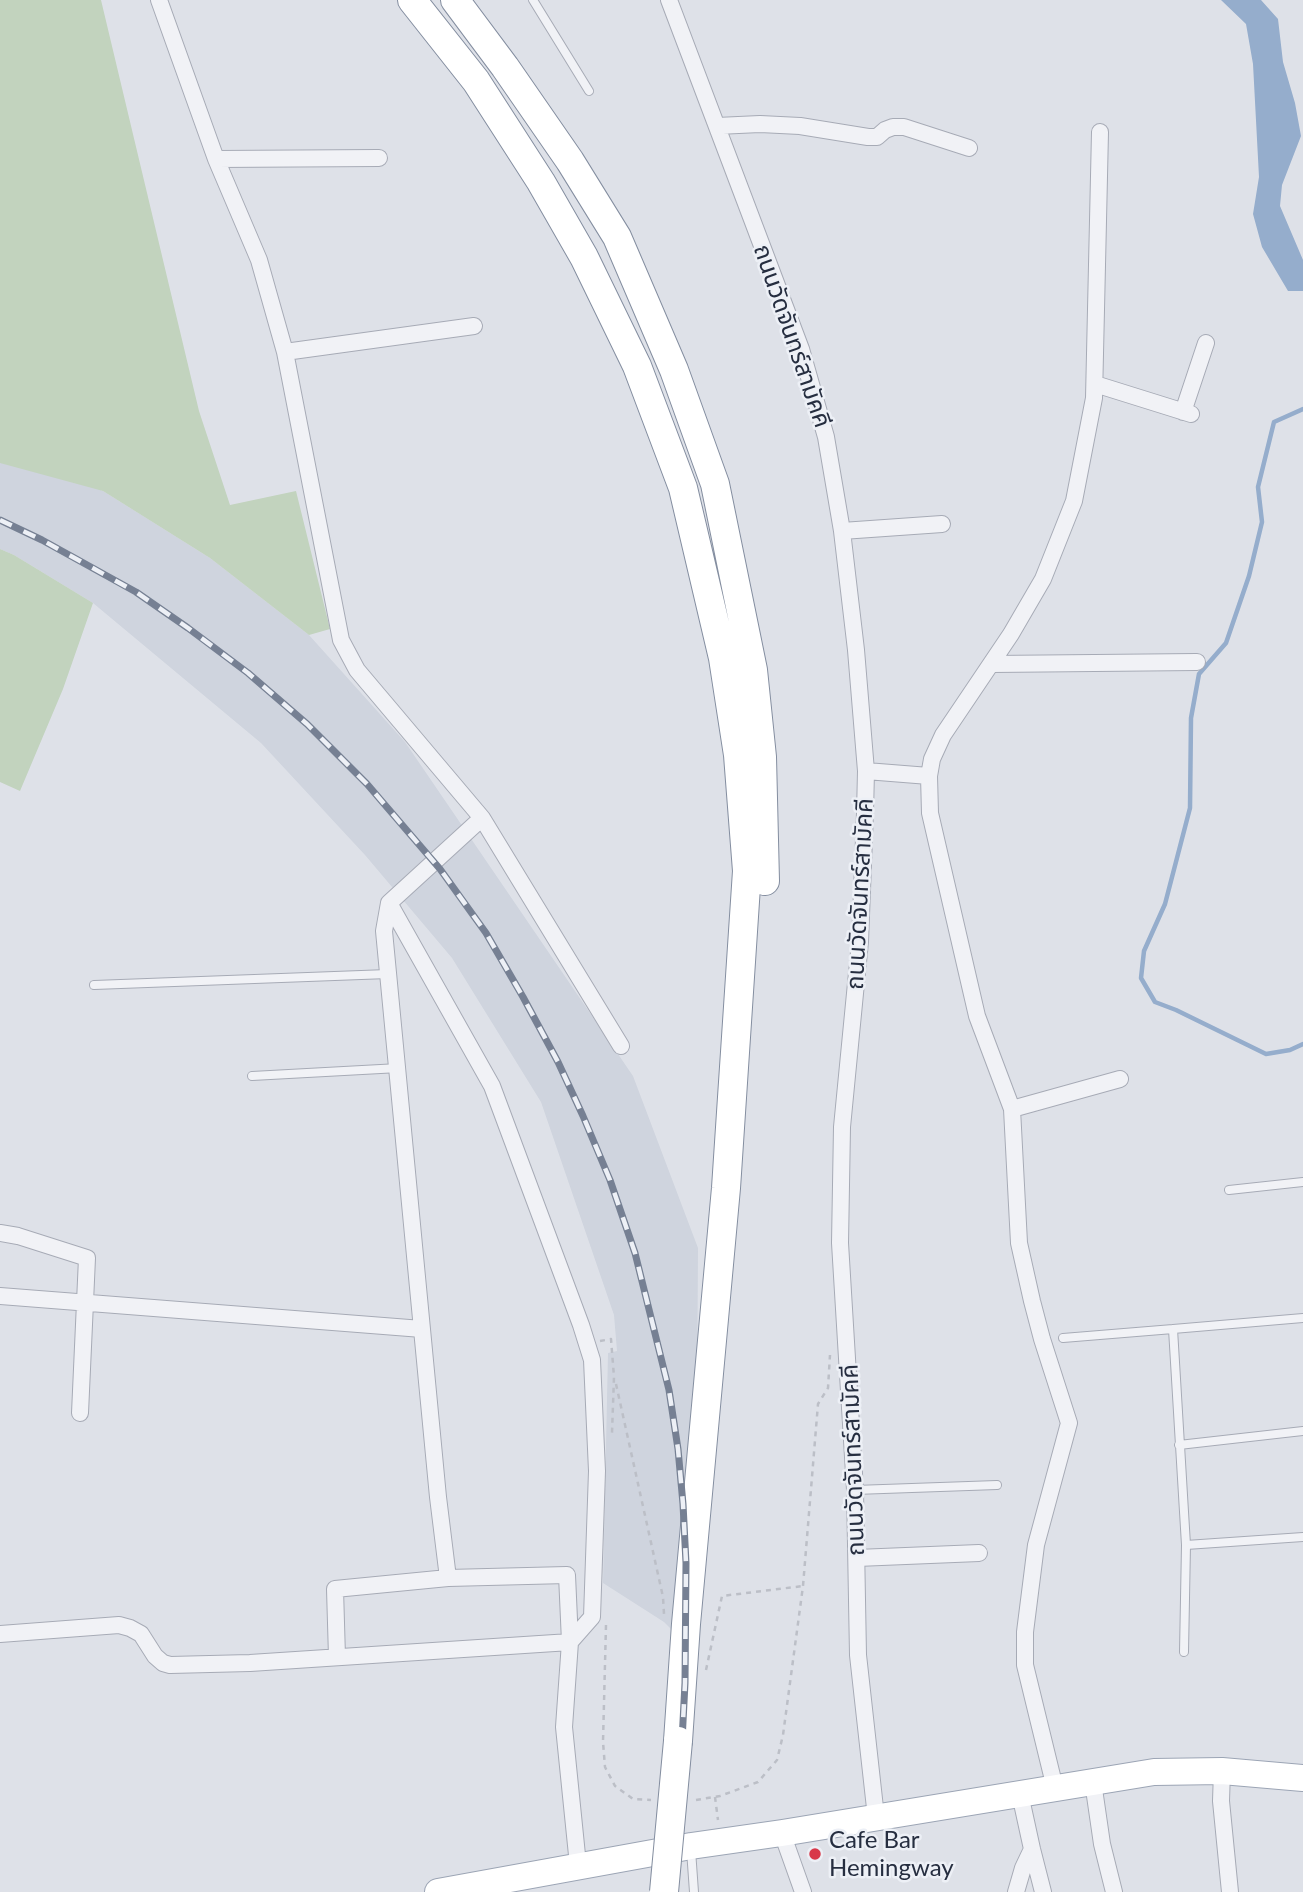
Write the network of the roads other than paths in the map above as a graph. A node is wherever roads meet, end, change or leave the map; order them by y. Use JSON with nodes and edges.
{"nodes":[{"id":1,"x":159,"y":0,"type":"edge"},
{"id":2,"x":412,"y":0,"type":"edge"},
{"id":3,"x":455,"y":0,"type":"edge"},
{"id":4,"x":533,"y":0,"type":"edge"},
{"id":5,"x":669,"y":0,"type":"edge"},
{"id":6,"x":589,"y":91,"type":"dead end"},
{"id":7,"x":717,"y":127,"type":"junction"},
{"id":8,"x":1100,"y":132,"type":"dead end"},
{"id":9,"x":969,"y":148,"type":"dead end"},
{"id":10,"x":379,"y":158,"type":"dead end"},
{"id":11,"x":216,"y":159,"type":"junction"},
{"id":12,"x":474,"y":326,"type":"dead end"},
{"id":13,"x":1206,"y":343,"type":"dead end"},
{"id":14,"x":285,"y":352,"type":"junction"},
{"id":15,"x":1095,"y":384,"type":"junction"},
{"id":16,"x":942,"y":524,"type":"dead end"},
{"id":17,"x":842,"y":531,"type":"junction"},
{"id":18,"x":1198,"y":662,"type":"dead end"},
{"id":19,"x":992,"y":664,"type":"junction"},
{"id":20,"x":866,"y":771,"type":"junction"},
{"id":21,"x":929,"y":776,"type":"junction"},
{"id":22,"x":482,"y":818,"type":"junction"},
{"id":23,"x":389,"y":903,"type":"junction"},
{"id":24,"x":388,"y":974,"type":"junction"},
{"id":25,"x":94,"y":985,"type":"dead end"},
{"id":26,"x":621,"y":1046,"type":"dead end"},
{"id":27,"x":398,"y":1068,"type":"junction"},
{"id":28,"x":252,"y":1076,"type":"dead end"},
{"id":29,"x":1120,"y":1079,"type":"dead end"},
{"id":30,"x":1012,"y":1109,"type":"junction"},
{"id":31,"x":1303,"y":1182,"type":"edge"},
{"id":32,"x":1228,"y":1190,"type":"dead end"},
{"id":33,"x":0,"y":1233,"type":"edge"},
{"id":34,"x":0,"y":1296,"type":"edge"},
{"id":35,"x":85,"y":1303,"type":"junction"},
{"id":36,"x":1303,"y":1318,"type":"edge"},
{"id":37,"x":422,"y":1329,"type":"junction"},
{"id":38,"x":1173,"y":1329,"type":"junction"},
{"id":39,"x":1063,"y":1338,"type":"dead end"},
{"id":40,"x":80,"y":1413,"type":"dead end"},
{"id":41,"x":1303,"y":1431,"type":"edge"},
{"id":42,"x":1179,"y":1445,"type":"junction"},
{"id":43,"x":997,"y":1485,"type":"dead end"},
{"id":44,"x":855,"y":1490,"type":"junction"},
{"id":45,"x":1303,"y":1537,"type":"edge"},
{"id":46,"x":1186,"y":1545,"type":"junction"},
{"id":47,"x":979,"y":1553,"type":"dead end"},
{"id":48,"x":857,"y":1558,"type":"junction"},
{"id":49,"x":448,"y":1578,"type":"junction"},
{"id":50,"x":0,"y":1634,"type":"edge"},
{"id":51,"x":569,"y":1642,"type":"junction"},
{"id":52,"x":1184,"y":1652,"type":"dead end"},
{"id":53,"x":337,"y":1657,"type":"junction"},
{"id":54,"x":682,"y":1741,"type":"junction"},
{"id":55,"x":1222,"y":1771,"type":"junction"},
{"id":56,"x":1303,"y":1778,"type":"edge"},
{"id":57,"x":1093,"y":1782,"type":"junction"},
{"id":58,"x":1055,"y":1788,"type":"junction"},
{"id":59,"x":1020,"y":1794,"type":"junction"},
{"id":60,"x":876,"y":1817,"type":"junction"},
{"id":61,"x":782,"y":1833,"type":"junction"},
{"id":62,"x":691,"y":1846,"type":"junction"},
{"id":63,"x":1032,"y":1849,"type":"junction"},
{"id":64,"x":579,"y":1865,"type":"junction"},
{"id":65,"x":438,"y":1892,"type":"edge"},
{"id":66,"x":664,"y":1892,"type":"edge"},
{"id":67,"x":672,"y":1892,"type":"edge"},
{"id":68,"x":694,"y":1892,"type":"edge"},
{"id":69,"x":803,"y":1892,"type":"edge"},
{"id":70,"x":1016,"y":1892,"type":"edge"},
{"id":71,"x":1043,"y":1892,"type":"edge"},
{"id":72,"x":1114,"y":1892,"type":"edge"},
{"id":73,"x":1230,"y":1892,"type":"edge"}],
"edges":[{"from":1,"to":11,"type":"street"},
{"from":2,"to":54,"type":"highway"},
{"from":3,"to":54,"type":"highway"},
{"from":4,"to":6,"type":"lane"},
{"from":5,"to":7,"type":"street","name":"ถนนวัดจันทร์สามัคคี"},
{"from":7,"to":9,"type":"street"},
{"from":7,"to":17,"type":"street","name":"ถนนวัดจันทร์สามัคคี"},
{"from":8,"to":15,"type":"street"},
{"from":10,"to":11,"type":"street"},
{"from":11,"to":14,"type":"street"},
{"from":12,"to":14,"type":"street"},
{"from":13,"to":15,"type":"street"},
{"from":14,"to":22,"type":"street"},
{"from":15,"to":19,"type":"street"},
{"from":16,"to":17,"type":"street"},
{"from":17,"to":20,"type":"street","name":"ถนนวัดจันทร์สามัคคี"},
{"from":18,"to":19,"type":"street"},
{"from":19,"to":21,"type":"street"},
{"from":20,"to":21,"type":"street"},
{"from":20,"to":44,"type":"street","name":"ถนนวัดจันทร์สามัคคี"},
{"from":21,"to":30,"type":"street"},
{"from":22,"to":23,"type":"street"},
{"from":22,"to":26,"type":"street"},
{"from":23,"to":24,"type":"street"},
{"from":23,"to":51,"type":"street"},
{"from":24,"to":25,"type":"lane"},
{"from":24,"to":27,"type":"street"},
{"from":27,"to":28,"type":"lane"},
{"from":27,"to":37,"type":"street"},
{"from":29,"to":30,"type":"street"},
{"from":30,"to":58,"type":"street"},
{"from":31,"to":32,"type":"lane"},
{"from":33,"to":35,"type":"street"},
{"from":34,"to":35,"type":"street"},
{"from":35,"to":37,"type":"street"},
{"from":35,"to":40,"type":"street"},
{"from":36,"to":38,"type":"lane"},
{"from":37,"to":49,"type":"street"},
{"from":38,"to":39,"type":"lane"},
{"from":38,"to":42,"type":"lane"},
{"from":41,"to":42,"type":"lane"},
{"from":42,"to":46,"type":"lane"},
{"from":43,"to":44,"type":"lane"},
{"from":44,"to":48,"type":"street","name":"ถนนวัดจันทร์สามัคคี"},
{"from":45,"to":46,"type":"lane"},
{"from":46,"to":52,"type":"lane"},
{"from":47,"to":48,"type":"street"},
{"from":48,"to":60,"type":"street","name":"ถนนวัดจันทร์สามัคคี"},
{"from":49,"to":51,"type":"street"},
{"from":49,"to":53,"type":"street"},
{"from":50,"to":53,"type":"street"},
{"from":51,"to":53,"type":"street"},
{"from":51,"to":64,"type":"street"},
{"from":54,"to":66,"type":"highway","bridge":true},
{"from":54,"to":67,"type":"highway"},
{"from":55,"to":56,"type":"main road"},
{"from":55,"to":57,"type":"main road"},
{"from":55,"to":73,"type":"street"},
{"from":57,"to":58,"type":"main road"},
{"from":57,"to":72,"type":"street"},
{"from":58,"to":59,"type":"main road"},
{"from":59,"to":60,"type":"main road"},
{"from":59,"to":63,"type":"street"},
{"from":60,"to":61,"type":"main road"},
{"from":61,"to":62,"type":"main road"},
{"from":61,"to":69,"type":"street"},
{"from":62,"to":64,"type":"main road"},
{"from":62,"to":68,"type":"lane"},
{"from":63,"to":70,"type":"street"},
{"from":63,"to":71,"type":"street"},
{"from":64,"to":65,"type":"main road"}]}
